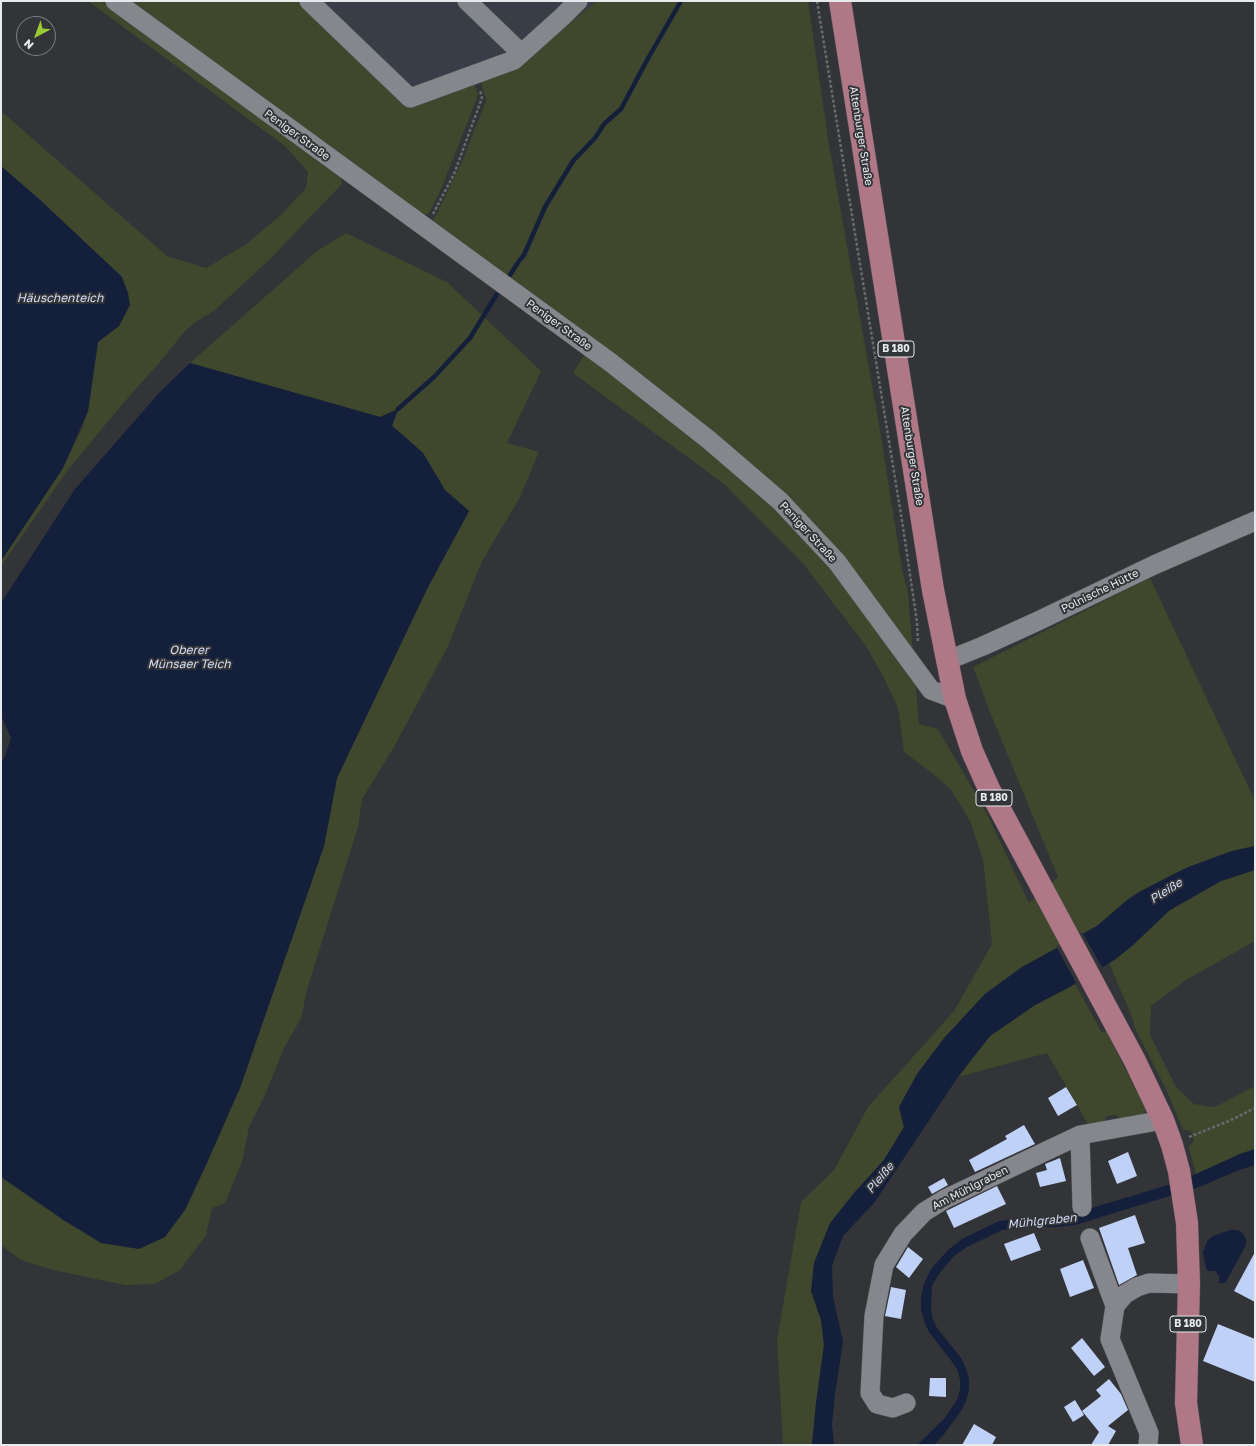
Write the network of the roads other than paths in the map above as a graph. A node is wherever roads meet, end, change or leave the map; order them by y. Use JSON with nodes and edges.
{"nodes":[{"id":1,"x":115,"y":1,"type":"edge"},
{"id":2,"x":309,"y":1,"type":"edge"},
{"id":3,"x":467,"y":1,"type":"edge"},
{"id":4,"x":578,"y":1,"type":"edge"},
{"id":5,"x":840,"y":1,"type":"edge"},
{"id":6,"x":521,"y":53,"type":"junction"},
{"id":7,"x":1255,"y":521,"type":"edge"},
{"id":8,"x":946,"y":661,"type":"junction"},
{"id":9,"x":955,"y":699,"type":"junction"},
{"id":10,"x":1163,"y":1120,"type":"junction"},
{"id":11,"x":1080,"y":1135,"type":"junction"},
{"id":12,"x":1082,"y":1207,"type":"dead end"},
{"id":13,"x":1090,"y":1238,"type":"dead end"},
{"id":14,"x":1189,"y":1284,"type":"junction"},
{"id":15,"x":1115,"y":1306,"type":"junction"},
{"id":16,"x":906,"y":1403,"type":"dead end"},
{"id":17,"x":1148,"y":1445,"type":"edge"},
{"id":18,"x":1192,"y":1445,"type":"edge"}],
"edges":[{"from":1,"to":9,"type":"street","name":"Peniger Straße"},
{"from":2,"to":6,"type":"street"},
{"from":3,"to":6,"type":"street"},
{"from":4,"to":6,"type":"street"},
{"from":5,"to":8,"type":"main road","name":"Altenburger Straße","number":"B 180"},
{"from":7,"to":8,"type":"street","name":"Polnische Hütte"},
{"from":8,"to":9,"type":"main road","name":"Altenburger Straße","number":"B 180"},
{"from":9,"to":10,"type":"main road","name":"Altenburger Straße","number":"B 180"},
{"from":10,"to":11,"type":"street","name":"Am Mühlgraben"},
{"from":10,"to":14,"type":"main road","number":"B 180"},
{"from":11,"to":12,"type":"street"},
{"from":11,"to":16,"type":"street","name":"Am Mühlgraben"},
{"from":13,"to":15,"type":"street"},
{"from":14,"to":15,"type":"street"},
{"from":14,"to":18,"type":"main road","number":"B 180"},
{"from":15,"to":17,"type":"street"}]}
